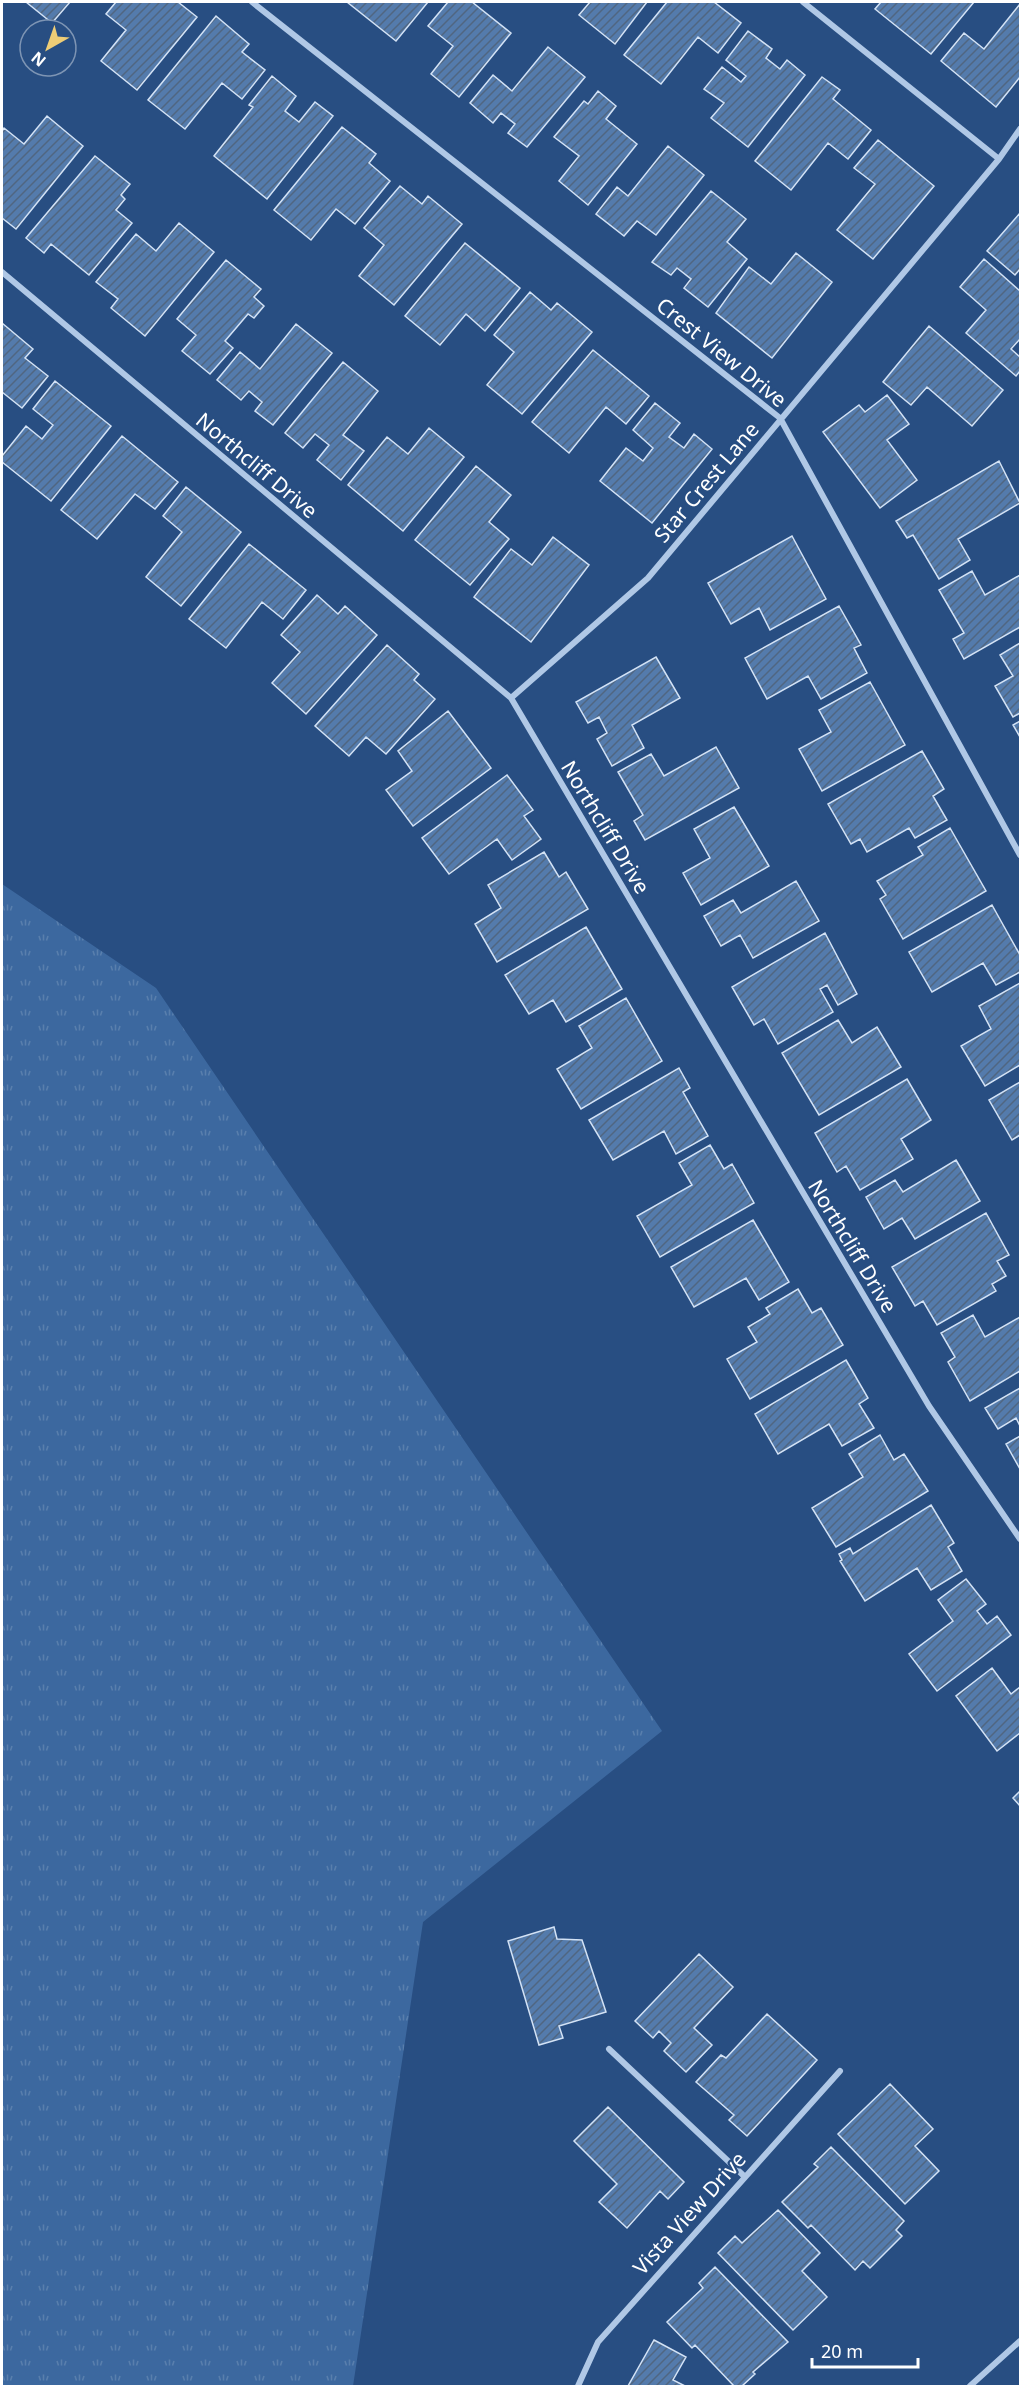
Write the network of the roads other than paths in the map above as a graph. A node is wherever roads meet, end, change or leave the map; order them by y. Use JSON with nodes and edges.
{"nodes":[{"id":1,"x":252,"y":2,"type":"edge"},
{"id":2,"x":803,"y":2,"type":"edge"},
{"id":3,"x":1020,"y":129,"type":"edge"},
{"id":4,"x":999,"y":159,"type":"junction"},
{"id":5,"x":2,"y":272,"type":"edge"},
{"id":6,"x":780,"y":418,"type":"junction"},
{"id":7,"x":511,"y":698,"type":"junction"},
{"id":8,"x":1020,"y":855,"type":"edge"},
{"id":9,"x":1020,"y":1539,"type":"edge"},
{"id":10,"x":609,"y":2049,"type":"dead end"},
{"id":11,"x":840,"y":2071,"type":"dead end"},
{"id":12,"x":744,"y":2176,"type":"junction"},
{"id":13,"x":1020,"y":2341,"type":"edge"},
{"id":14,"x":578,"y":2386,"type":"edge"},
{"id":15,"x":970,"y":2386,"type":"edge"}],
"edges":[{"from":1,"to":6,"type":"street","name":"Crest View Drive"},
{"from":2,"to":4,"type":"street"},
{"from":3,"to":4,"type":"street","name":"Star Crest Lane"},
{"from":4,"to":6,"type":"street","name":"Star Crest Lane"},
{"from":5,"to":7,"type":"street","name":"Northcliff Drive"},
{"from":6,"to":7,"type":"street","name":"Star Crest Lane"},
{"from":6,"to":8,"type":"street","name":"Crest View Drive"},
{"from":7,"to":9,"type":"street","name":"Northcliff Drive"},
{"from":10,"to":12,"type":"street"},
{"from":11,"to":12,"type":"street","name":"Vista View Drive"},
{"from":12,"to":14,"type":"street","name":"Vista View Drive"},
{"from":13,"to":15,"type":"street"}]}
